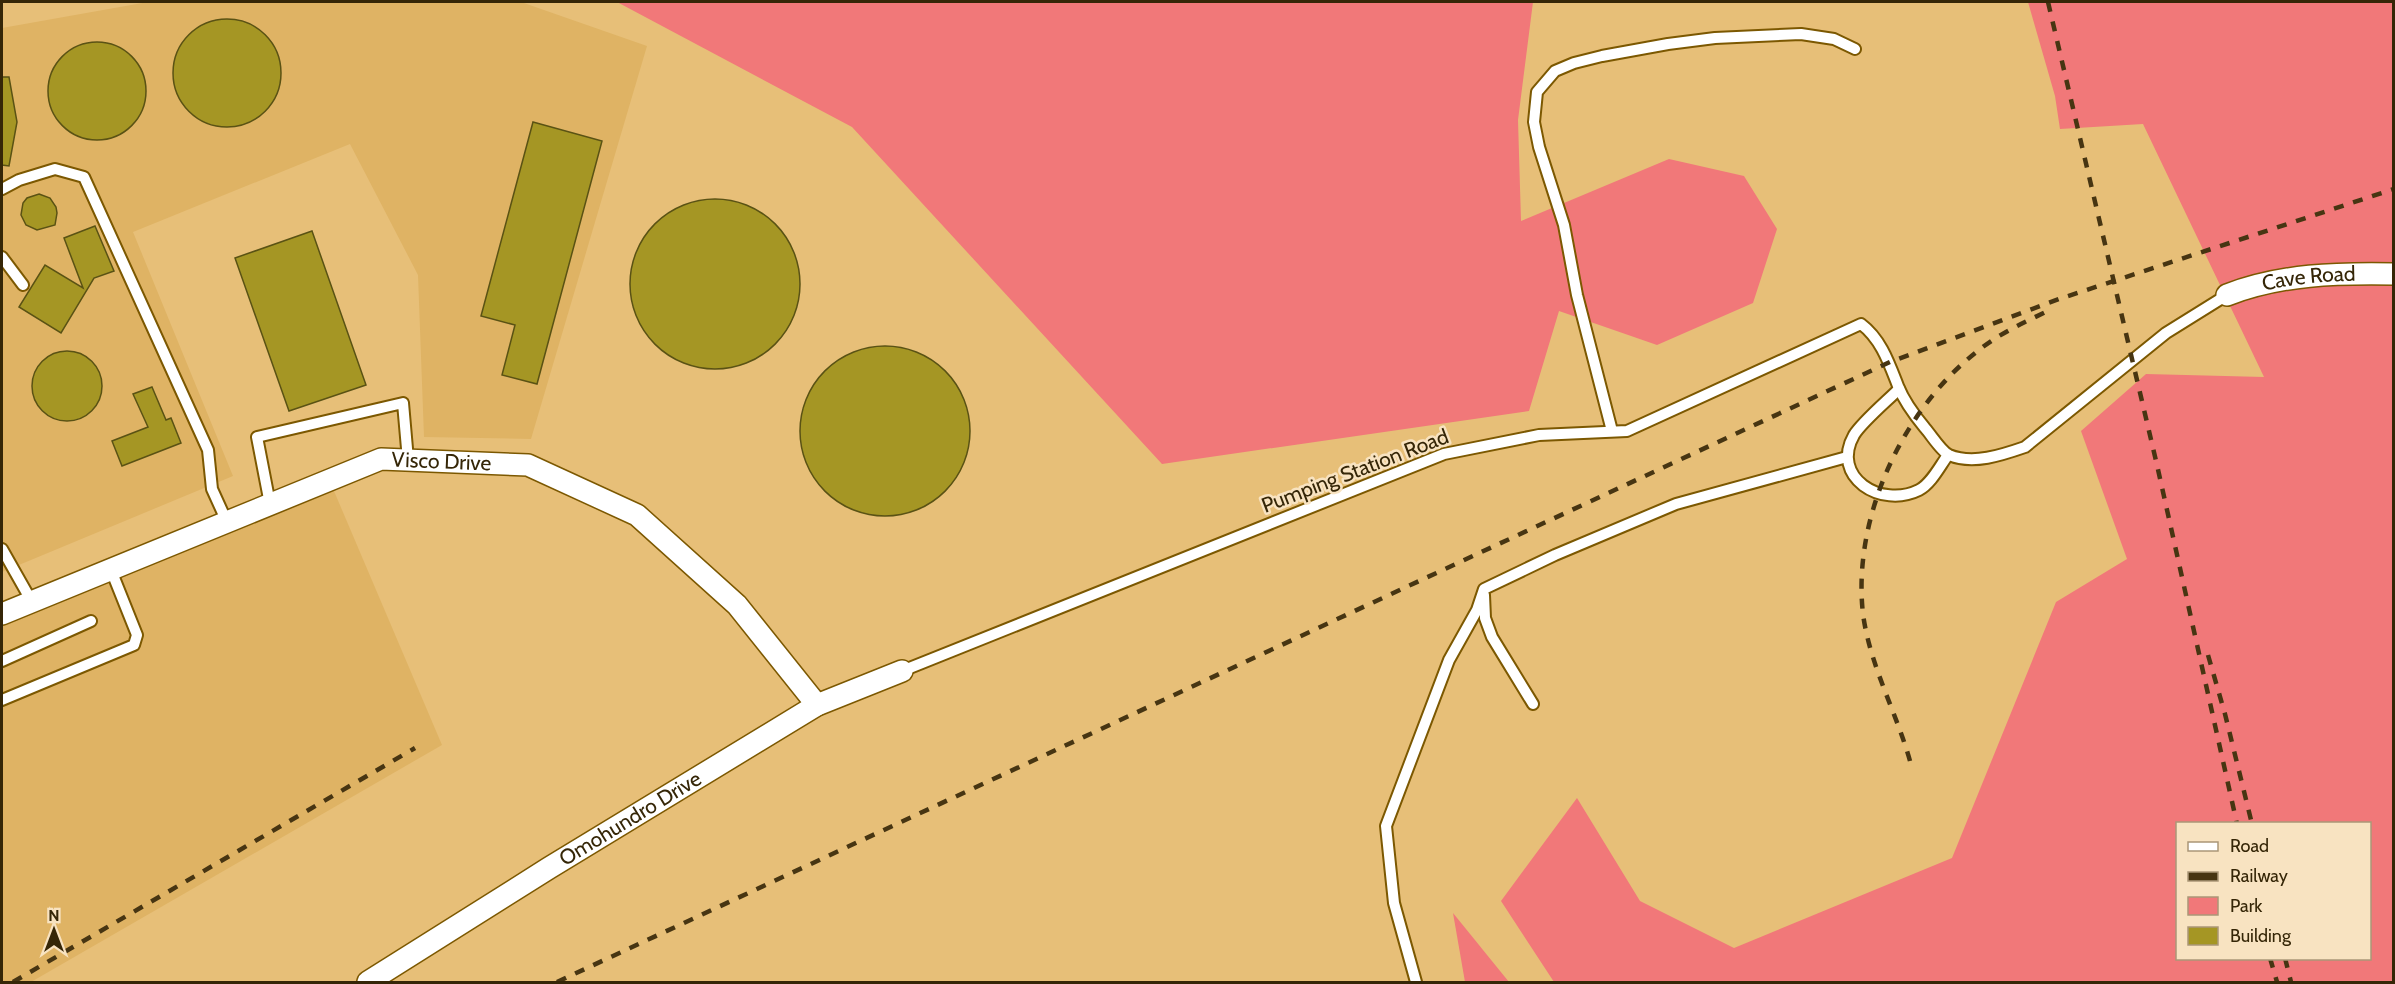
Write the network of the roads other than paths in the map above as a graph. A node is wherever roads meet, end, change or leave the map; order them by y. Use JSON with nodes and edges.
{"nodes":[{"id":1,"x":1855,"y":49,"type":"dead end"},
{"id":2,"x":2,"y":189,"type":"edge"},
{"id":3,"x":2,"y":257,"type":"edge"},
{"id":4,"x":2394,"y":274,"type":"edge"},
{"id":5,"x":23,"y":285,"type":"dead end"},
{"id":6,"x":2228,"y":295,"type":"joint"},
{"id":7,"x":1899,"y":389,"type":"junction"},
{"id":8,"x":1612,"y":431,"type":"junction"},
{"id":9,"x":1948,"y":455,"type":"junction"},
{"id":10,"x":1847,"y":457,"type":"junction"},
{"id":11,"x":408,"y":460,"type":"junction"},
{"id":12,"x":270,"y":504,"type":"junction"},
{"id":13,"x":227,"y":522,"type":"junction"},
{"id":14,"x":2,"y":549,"type":"edge"},
{"id":15,"x":111,"y":570,"type":"junction"},
{"id":16,"x":1484,"y":589,"type":"junction"},
{"id":17,"x":32,"y":602,"type":"junction"},
{"id":18,"x":2,"y":614,"type":"edge"},
{"id":19,"x":91,"y":621,"type":"dead end"},
{"id":20,"x":2,"y":661,"type":"edge"},
{"id":21,"x":902,"y":671,"type":"joint"},
{"id":22,"x":2,"y":700,"type":"edge"},
{"id":23,"x":1533,"y":704,"type":"dead end"},
{"id":24,"x":817,"y":705,"type":"junction"},
{"id":25,"x":368,"y":982,"type":"edge"},
{"id":26,"x":1416,"y":982,"type":"edge"}],
"edges":[{"from":1,"to":8,"type":"lane"},
{"from":2,"to":13,"type":"lane"},
{"from":3,"to":5,"type":"lane"},
{"from":4,"to":6,"type":"street","name":"Cave Road"},
{"from":6,"to":9,"type":"lane"},
{"from":7,"to":8,"type":"lane","name":"Pumping Station Road"},
{"from":7,"to":9,"type":"lane"},
{"from":7,"to":10,"type":"lane"},
{"from":8,"to":21,"type":"lane","name":"Pumping Station Road"},
{"from":9,"to":10,"type":"lane"},
{"from":10,"to":16,"type":"lane"},
{"from":11,"to":12,"type":"street","name":"Visco Drive"},
{"from":11,"to":12,"type":"lane"},
{"from":11,"to":24,"type":"street","name":"Visco Drive"},
{"from":12,"to":13,"type":"street","name":"Visco Drive"},
{"from":13,"to":15,"type":"street","name":"Visco Drive"},
{"from":14,"to":17,"type":"lane"},
{"from":15,"to":17,"type":"street","name":"Visco Drive"},
{"from":15,"to":22,"type":"lane"},
{"from":16,"to":23,"type":"lane"},
{"from":16,"to":26,"type":"lane"},
{"from":17,"to":18,"type":"street","name":"Visco Drive"},
{"from":19,"to":20,"type":"lane"},
{"from":21,"to":24,"type":"street","name":"Omohundro Drive"},
{"from":24,"to":25,"type":"street","name":"Omohundro Drive"}]}
